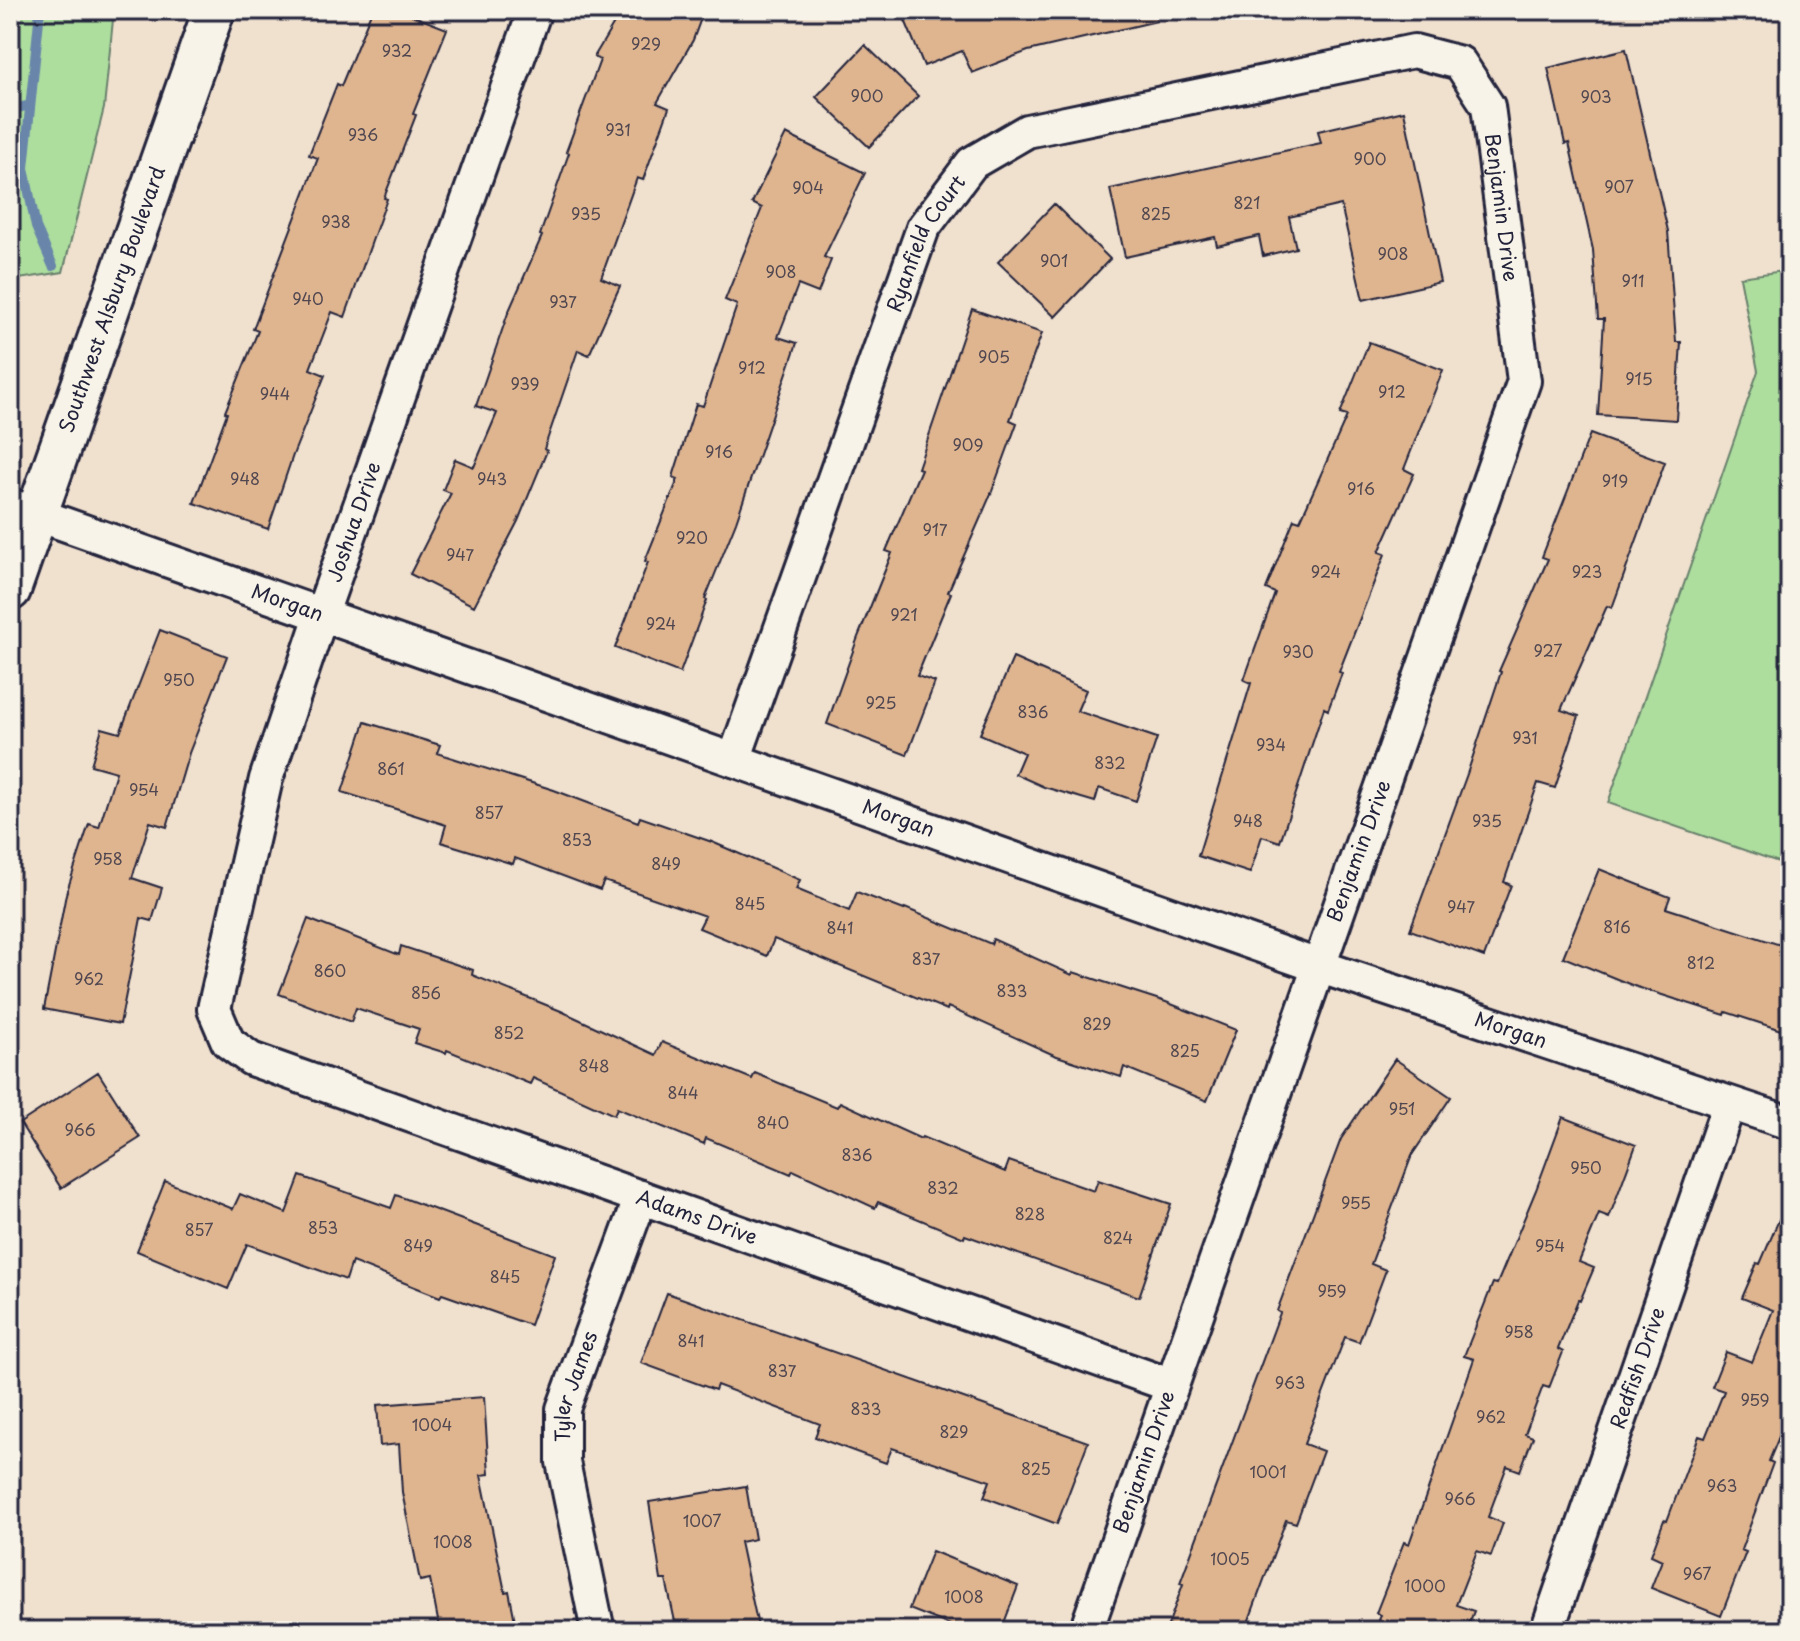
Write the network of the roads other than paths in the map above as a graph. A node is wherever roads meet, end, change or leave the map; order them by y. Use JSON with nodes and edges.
{"nodes":[{"id":1,"x":214,"y":10,"type":"edge"},
{"id":2,"x":535,"y":10,"type":"edge"},
{"id":3,"x":1460,"y":63,"type":"joint"},
{"id":4,"x":23,"y":509,"type":"edge"},
{"id":5,"x":10,"y":590,"type":"edge"},
{"id":6,"x":321,"y":616,"type":"junction"},
{"id":7,"x":734,"y":760,"type":"junction"},
{"id":8,"x":1318,"y":966,"type":"junction"},
{"id":9,"x":228,"y":1042,"type":"joint"},
{"id":10,"x":1729,"y":1104,"type":"junction"},
{"id":11,"x":1790,"y":1123,"type":"edge"},
{"id":12,"x":641,"y":1197,"type":"junction"},
{"id":13,"x":1170,"y":1385,"type":"junction"},
{"id":14,"x":598,"y":1631,"type":"edge"},
{"id":15,"x":1086,"y":1631,"type":"edge"},
{"id":16,"x":1547,"y":1631,"type":"edge"}],
"edges":[{"from":1,"to":4,"type":"main road","name":"Southwest Alsbury Boulevard"},
{"from":2,"to":6,"type":"street","name":"Joshua Drive"},
{"from":3,"to":7,"type":"street","name":"Ryanfield Court"},
{"from":3,"to":8,"type":"street","name":"Benjamin Drive"},
{"from":4,"to":5,"type":"main road","name":"Southwest Alsbury Boulevard"},
{"from":4,"to":6,"type":"street","name":"Morgan"},
{"from":6,"to":7,"type":"street","name":"Morgan"},
{"from":6,"to":9,"type":"street","name":"Joshua Drive"},
{"from":7,"to":8,"type":"street","name":"Morgan"},
{"from":8,"to":10,"type":"street","name":"Morgan"},
{"from":8,"to":13,"type":"street","name":"Benjamin Drive"},
{"from":9,"to":12,"type":"street","name":"Adams Drive"},
{"from":10,"to":11,"type":"street","name":"Morgan"},
{"from":10,"to":16,"type":"street","name":"Redfish Drive"},
{"from":12,"to":13,"type":"street","name":"Adams Drive"},
{"from":12,"to":14,"type":"street","name":"Tyler James"},
{"from":13,"to":15,"type":"street","name":"Benjamin Drive"}]}
